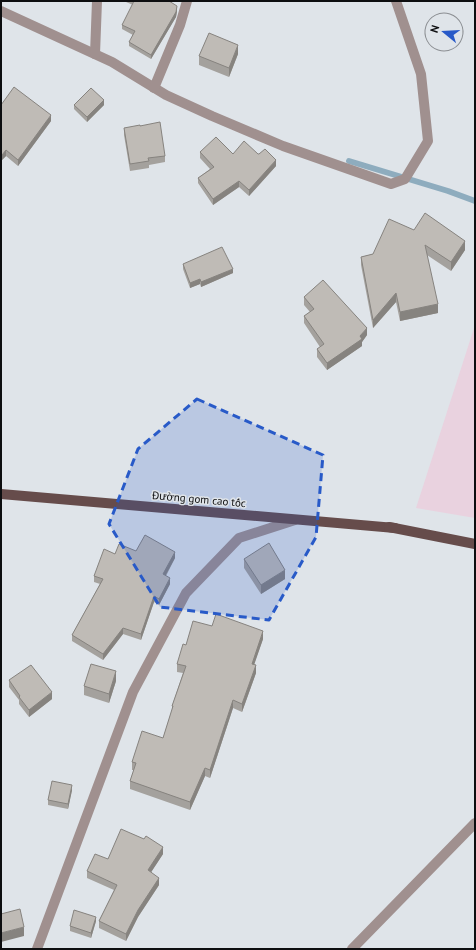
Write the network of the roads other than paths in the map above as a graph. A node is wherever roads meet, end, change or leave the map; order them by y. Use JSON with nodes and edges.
{"nodes":[{"id":1,"x":97,"y":1,"type":"edge"},
{"id":2,"x":186,"y":1,"type":"edge"},
{"id":3,"x":396,"y":1,"type":"edge"},
{"id":4,"x":1,"y":11,"type":"edge"},
{"id":5,"x":94,"y":54,"type":"junction"},
{"id":6,"x":154,"y":88,"type":"junction"},
{"id":7,"x":1,"y":494,"type":"edge"},
{"id":8,"x":296,"y":520,"type":"joint"},
{"id":9,"x":395,"y":528,"type":"junction"},
{"id":10,"x":475,"y":544,"type":"edge"},
{"id":11,"x":475,"y":823,"type":"edge"},
{"id":12,"x":36,"y":949,"type":"edge"},
{"id":13,"x":352,"y":949,"type":"edge"}],
"edges":[{"from":1,"to":5,"type":"street"},
{"from":2,"to":6,"type":"street"},
{"from":3,"to":6,"type":"street"},
{"from":4,"to":5,"type":"street"},
{"from":5,"to":6,"type":"street"},
{"from":7,"to":9,"type":"main road","name":"Đường gom cao tốc"},
{"from":8,"to":9,"type":"main road"},
{"from":8,"to":12,"type":"street"},
{"from":9,"to":10,"type":"main road"},
{"from":11,"to":13,"type":"street"}]}
